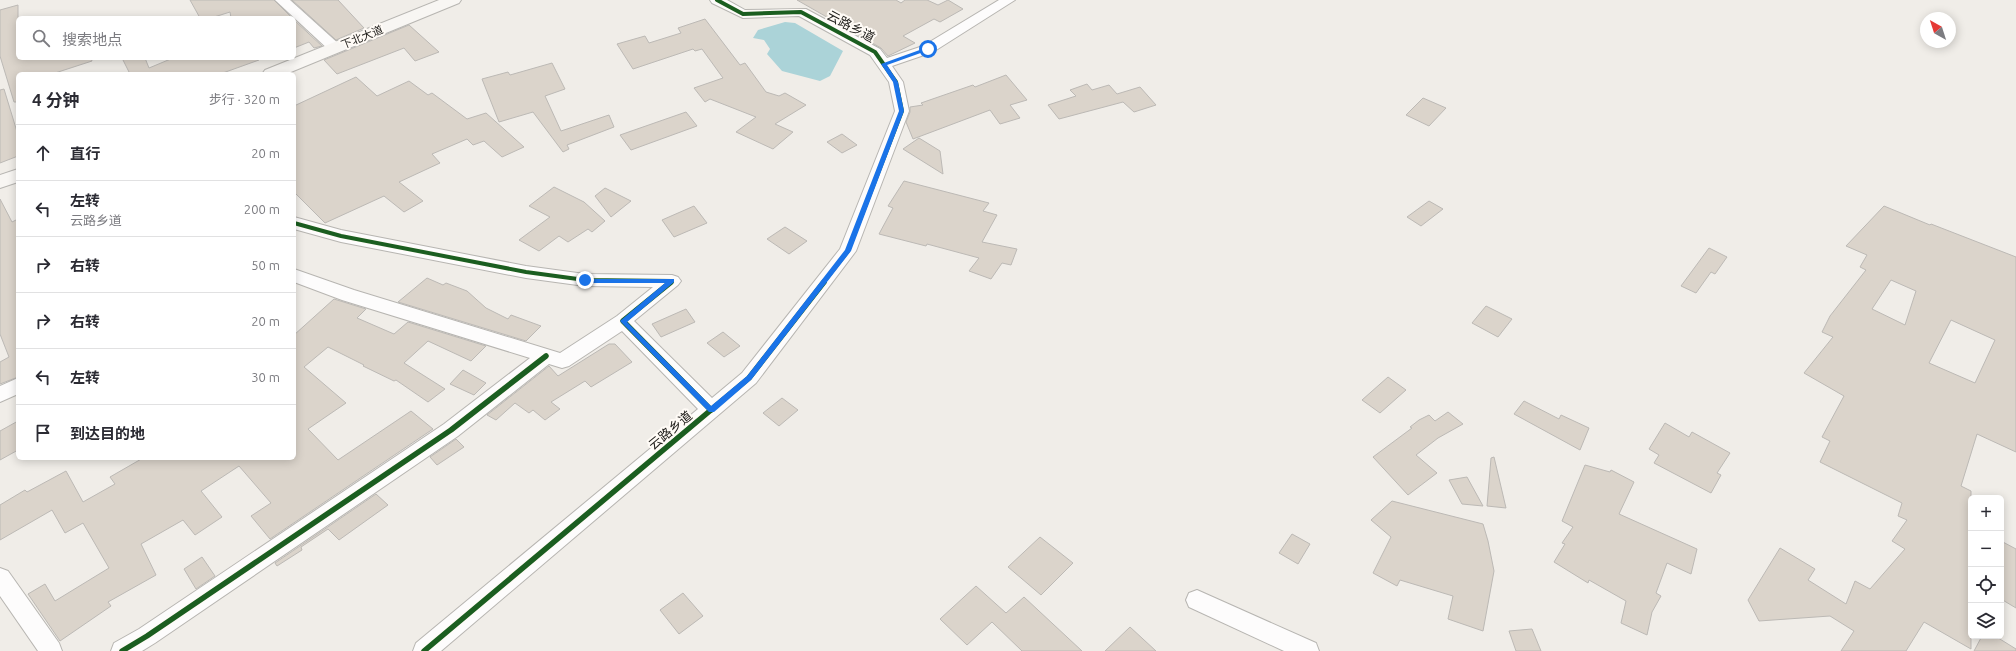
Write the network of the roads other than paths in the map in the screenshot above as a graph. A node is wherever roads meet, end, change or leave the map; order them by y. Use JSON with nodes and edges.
{"nodes":[{"id":1,"x":282,"y":0,"type":"edge"},
{"id":2,"x":452,"y":0,"type":"edge"},
{"id":3,"x":717,"y":0,"type":"edge"},
{"id":4,"x":1008,"y":0,"type":"edge"},
{"id":5,"x":334,"y":48,"type":"junction"},
{"id":6,"x":884,"y":64,"type":"junction"},
{"id":7,"x":276,"y":72,"type":"edge"},
{"id":8,"x":16,"y":176,"type":"edge"},
{"id":9,"x":0,"y":182,"type":"edge"},
{"id":10,"x":297,"y":226,"type":"edge"},
{"id":11,"x":296,"y":276,"type":"edge"},
{"id":12,"x":623,"y":321,"type":"junction"},
{"id":13,"x":546,"y":356,"type":"junction"},
{"id":14,"x":16,"y":386,"type":"edge"},
{"id":15,"x":0,"y":395,"type":"edge"},
{"id":16,"x":711,"y":410,"type":"junction"},
{"id":17,"x":0,"y":578,"type":"edge"},
{"id":18,"x":1197,"y":600,"type":"dead end"},
{"id":19,"x":51,"y":651,"type":"edge"},
{"id":20,"x":122,"y":651,"type":"edge"},
{"id":21,"x":424,"y":651,"type":"edge"},
{"id":22,"x":1308,"y":651,"type":"edge"}],
"edges":[{"from":1,"to":5,"type":"street"},
{"from":2,"to":5,"type":"street","name":"下北大道"},
{"from":3,"to":6,"type":"street","name":"云路乡道"},
{"from":4,"to":6,"type":"street"},
{"from":5,"to":7,"type":"street","name":"下北大道"},
{"from":6,"to":16,"type":"street","name":"云路乡道"},
{"from":8,"to":9,"type":"street"},
{"from":10,"to":12,"type":"street"},
{"from":11,"to":13,"type":"street"},
{"from":12,"to":13,"type":"street"},
{"from":12,"to":16,"type":"street"},
{"from":13,"to":20,"type":"street"},
{"from":14,"to":15,"type":"street"},
{"from":16,"to":21,"type":"street","name":"云路乡道"},
{"from":17,"to":19,"type":"street"},
{"from":18,"to":22,"type":"street"}]}
